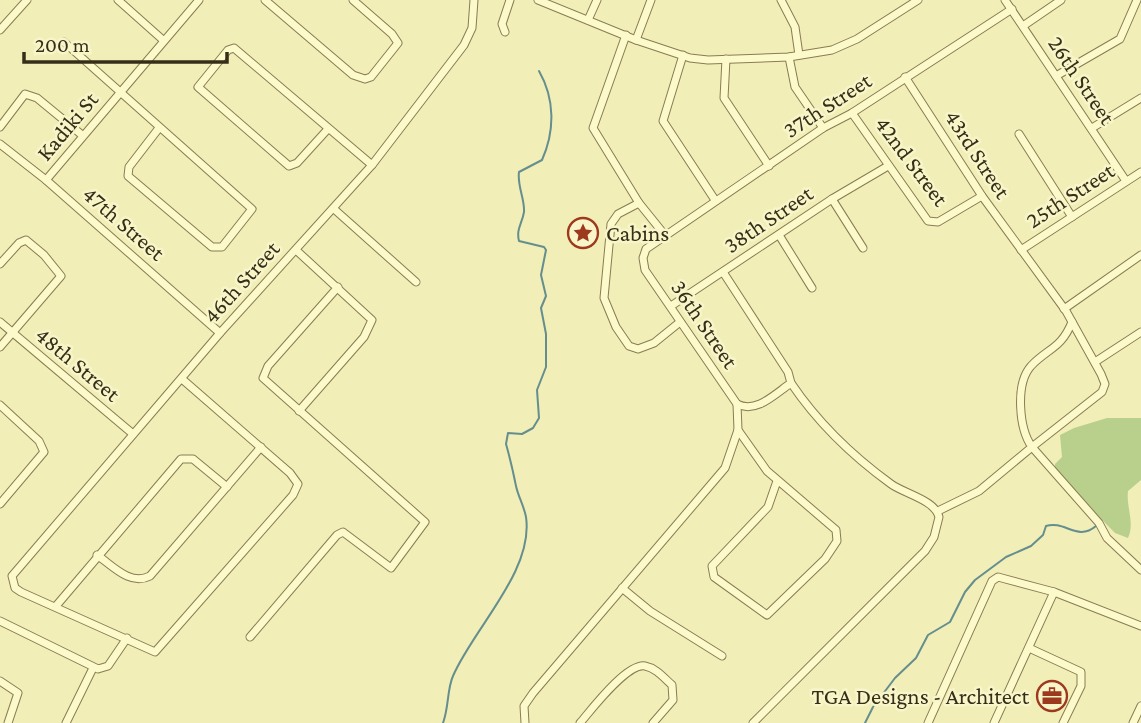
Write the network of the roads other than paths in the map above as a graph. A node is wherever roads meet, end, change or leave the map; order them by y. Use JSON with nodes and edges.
{"nodes":[{"id":1,"x":27,"y":0,"type":"edge"},
{"id":2,"x":118,"y":0,"type":"edge"},
{"id":3,"x":199,"y":0,"type":"edge"},
{"id":4,"x":353,"y":0,"type":"edge"},
{"id":5,"x":474,"y":0,"type":"edge"},
{"id":6,"x":510,"y":0,"type":"edge"},
{"id":7,"x":538,"y":0,"type":"edge"},
{"id":8,"x":597,"y":0,"type":"edge"},
{"id":9,"x":651,"y":0,"type":"edge"},
{"id":10,"x":781,"y":0,"type":"edge"},
{"id":11,"x":918,"y":0,"type":"edge"},
{"id":12,"x":1005,"y":0,"type":"edge"},
{"id":13,"x":1061,"y":0,"type":"edge"},
{"id":14,"x":1137,"y":0,"type":"edge"},
{"id":15,"x":267,"y":1,"type":"edge"},
{"id":16,"x":1012,"y":9,"type":"junction"},
{"id":17,"x":1130,"y":15,"type":"junction"},
{"id":18,"x":1141,"y":19,"type":"edge"},
{"id":19,"x":588,"y":20,"type":"junction"},
{"id":20,"x":1023,"y":26,"type":"junction"},
{"id":21,"x":0,"y":30,"type":"edge"},
{"id":22,"x":505,"y":32,"type":"dead end"},
{"id":23,"x":626,"y":35,"type":"junction"},
{"id":24,"x":163,"y":40,"type":"junction"},
{"id":25,"x":636,"y":40,"type":"junction"},
{"id":26,"x":64,"y":42,"type":"dead end"},
{"id":27,"x":683,"y":55,"type":"junction"},
{"id":28,"x":799,"y":55,"type":"junction"},
{"id":29,"x":789,"y":57,"type":"junction"},
{"id":30,"x":726,"y":59,"type":"junction"},
{"id":31,"x":1056,"y":76,"type":"junction"},
{"id":32,"x":905,"y":77,"type":"junction"},
{"id":33,"x":120,"y":92,"type":"junction"},
{"id":34,"x":1141,"y":98,"type":"edge"},
{"id":35,"x":852,"y":113,"type":"junction"},
{"id":36,"x":0,"y":127,"type":"edge"},
{"id":37,"x":159,"y":128,"type":"junction"},
{"id":38,"x":822,"y":128,"type":"junction"},
{"id":39,"x":1091,"y":128,"type":"junction"},
{"id":40,"x":327,"y":130,"type":"junction"},
{"id":41,"x":1019,"y":134,"type":"dead end"},
{"id":42,"x":82,"y":135,"type":"junction"},
{"id":43,"x":0,"y":144,"type":"edge"},
{"id":44,"x":372,"y":165,"type":"junction"},
{"id":45,"x":769,"y":166,"type":"junction"},
{"id":46,"x":888,"y":166,"type":"junction"},
{"id":47,"x":1141,"y":172,"type":"edge"},
{"id":48,"x":46,"y":180,"type":"junction"},
{"id":49,"x":1126,"y":181,"type":"junction"},
{"id":50,"x":982,"y":196,"type":"junction"},
{"id":51,"x":832,"y":199,"type":"junction"},
{"id":52,"x":715,"y":200,"type":"junction"},
{"id":53,"x":639,"y":202,"type":"junction"},
{"id":54,"x":334,"y":209,"type":"junction"},
{"id":55,"x":1072,"y":217,"type":"junction"},
{"id":56,"x":664,"y":234,"type":"junction"},
{"id":57,"x":779,"y":235,"type":"junction"},
{"id":58,"x":863,"y":248,"type":"dead end"},
{"id":59,"x":296,"y":250,"type":"junction"},
{"id":60,"x":1021,"y":250,"type":"junction"},
{"id":61,"x":1141,"y":255,"type":"edge"},
{"id":62,"x":0,"y":264,"type":"edge"},
{"id":63,"x":723,"y":272,"type":"junction"},
{"id":64,"x":416,"y":282,"type":"dead end"},
{"id":65,"x":338,"y":287,"type":"junction"},
{"id":66,"x":812,"y":288,"type":"dead end"},
{"id":67,"x":671,"y":306,"type":"junction"},
{"id":68,"x":1064,"y":309,"type":"junction"},
{"id":69,"x":0,"y":322,"type":"edge"},
{"id":70,"x":680,"y":322,"type":"junction"},
{"id":71,"x":1072,"y":323,"type":"junction"},
{"id":72,"x":1141,"y":332,"type":"edge"},
{"id":73,"x":11,"y":333,"type":"junction"},
{"id":74,"x":220,"y":333,"type":"junction"},
{"id":75,"x":0,"y":347,"type":"edge"},
{"id":76,"x":1095,"y":362,"type":"junction"},
{"id":77,"x":182,"y":379,"type":"junction"},
{"id":78,"x":791,"y":383,"type":"junction"},
{"id":79,"x":737,"y":404,"type":"junction"},
{"id":80,"x":0,"y":405,"type":"edge"},
{"id":81,"x":299,"y":411,"type":"junction"},
{"id":82,"x":738,"y":430,"type":"junction"},
{"id":83,"x":133,"y":434,"type":"junction"},
{"id":84,"x":261,"y":447,"type":"junction"},
{"id":85,"x":1032,"y":447,"type":"junction"},
{"id":86,"x":777,"y":481,"type":"junction"},
{"id":87,"x":227,"y":487,"type":"junction"},
{"id":88,"x":3,"y":493,"type":"edge"},
{"id":89,"x":0,"y":504,"type":"edge"},
{"id":90,"x":938,"y":511,"type":"junction"},
{"id":91,"x":97,"y":555,"type":"junction"},
{"id":92,"x":1141,"y":570,"type":"edge"},
{"id":93,"x":622,"y":587,"type":"junction"},
{"id":94,"x":1054,"y":592,"type":"junction"},
{"id":95,"x":56,"y":606,"type":"junction"},
{"id":96,"x":0,"y":621,"type":"edge"},
{"id":97,"x":1141,"y":626,"type":"edge"},
{"id":98,"x":250,"y":637,"type":"dead end"},
{"id":99,"x":127,"y":638,"type":"junction"},
{"id":100,"x":1029,"y":648,"type":"junction"},
{"id":101,"x":722,"y":656,"type":"dead end"},
{"id":102,"x":93,"y":668,"type":"junction"},
{"id":103,"x":0,"y":681,"type":"edge"},
{"id":104,"x":1141,"y":706,"type":"edge"},
{"id":105,"x":8,"y":723,"type":"edge"},
{"id":106,"x":66,"y":723,"type":"edge"},
{"id":107,"x":525,"y":723,"type":"edge"},
{"id":108,"x":580,"y":723,"type":"edge"},
{"id":109,"x":653,"y":723,"type":"edge"},
{"id":110,"x":753,"y":723,"type":"edge"},
{"id":111,"x":928,"y":723,"type":"edge"},
{"id":112,"x":994,"y":723,"type":"edge"},
{"id":113,"x":1063,"y":723,"type":"edge"},
{"id":114,"x":1133,"y":723,"type":"edge"}],
"edges":[{"from":1,"to":21,"type":"street"},
{"from":2,"to":24,"type":"street"},
{"from":3,"to":24,"type":"street","name":"Kadiki St"},
{"from":4,"to":15,"type":"street"},
{"from":5,"to":44,"type":"street","name":"46th Street"},
{"from":6,"to":22,"type":"street"},
{"from":7,"to":19,"type":"street"},
{"from":8,"to":19,"type":"street"},
{"from":9,"to":25,"type":"street"},
{"from":10,"to":28,"type":"street"},
{"from":11,"to":28,"type":"street"},
{"from":12,"to":16,"type":"street","name":"26th Street"},
{"from":13,"to":20,"type":"street"},
{"from":14,"to":17,"type":"street"},
{"from":16,"to":20,"type":"street","name":"26th Street"},
{"from":16,"to":32,"type":"street","name":"37th Street"},
{"from":17,"to":18,"type":"street"},
{"from":17,"to":31,"type":"street"},
{"from":19,"to":23,"type":"street"},
{"from":20,"to":31,"type":"street","name":"26th Street"},
{"from":23,"to":25,"type":"street"},
{"from":23,"to":53,"type":"street"},
{"from":24,"to":33,"type":"street","name":"Kadiki St"},
{"from":25,"to":27,"type":"street"},
{"from":26,"to":33,"type":"street"},
{"from":27,"to":30,"type":"street"},
{"from":27,"to":52,"type":"street"},
{"from":28,"to":29,"type":"street"},
{"from":29,"to":30,"type":"street"},
{"from":29,"to":38,"type":"street"},
{"from":30,"to":45,"type":"street"},
{"from":31,"to":39,"type":"street","name":"26th Street"},
{"from":32,"to":35,"type":"street","name":"37th Street"},
{"from":32,"to":50,"type":"street","name":"43rd Street"},
{"from":33,"to":37,"type":"street"},
{"from":33,"to":42,"type":"street","name":"Kadiki St"},
{"from":34,"to":39,"type":"street"},
{"from":35,"to":38,"type":"street","name":"37th Street"},
{"from":35,"to":46,"type":"street","name":"42nd Street"},
{"from":36,"to":42,"type":"street"},
{"from":37,"to":37,"type":"street"},
{"from":38,"to":45,"type":"street","name":"37th Street"},
{"from":39,"to":49,"type":"street","name":"26th Street"},
{"from":40,"to":40,"type":"street"},
{"from":40,"to":44,"type":"street"},
{"from":41,"to":55,"type":"street"},
{"from":42,"to":48,"type":"street","name":"Kadiki St"},
{"from":43,"to":48,"type":"street","name":"47th Street"},
{"from":44,"to":54,"type":"street","name":"46th Street"},
{"from":45,"to":52,"type":"street","name":"37th Street"},
{"from":46,"to":50,"type":"street","name":"42nd Street"},
{"from":46,"to":51,"type":"street","name":"38th Street"},
{"from":47,"to":49,"type":"street","name":"25th Street"},
{"from":48,"to":74,"type":"street","name":"47th Street"},
{"from":49,"to":55,"type":"street","name":"25th Street"},
{"from":50,"to":60,"type":"street","name":"43rd Street"},
{"from":51,"to":57,"type":"street","name":"38th Street"},
{"from":51,"to":58,"type":"street"},
{"from":52,"to":56,"type":"street","name":"37th Street"},
{"from":53,"to":56,"type":"street"},
{"from":53,"to":70,"type":"street"},
{"from":54,"to":59,"type":"street","name":"46th Street"},
{"from":54,"to":64,"type":"street"},
{"from":55,"to":60,"type":"street","name":"25th Street"},
{"from":56,"to":67,"type":"street","name":"36th Street"},
{"from":57,"to":63,"type":"street","name":"38th Street"},
{"from":57,"to":66,"type":"street"},
{"from":59,"to":65,"type":"street"},
{"from":59,"to":74,"type":"street","name":"46th Street"},
{"from":60,"to":68,"type":"street","name":"43rd Street"},
{"from":61,"to":68,"type":"street"},
{"from":62,"to":73,"type":"street"},
{"from":63,"to":67,"type":"street","name":"38th Street"},
{"from":63,"to":78,"type":"street"},
{"from":65,"to":81,"type":"street"},
{"from":65,"to":81,"type":"street"},
{"from":67,"to":70,"type":"street","name":"36th Street"},
{"from":68,"to":71,"type":"street","name":"43rd Street"},
{"from":69,"to":73,"type":"street","name":"48th Street"},
{"from":70,"to":79,"type":"street","name":"36th Street"},
{"from":71,"to":76,"type":"street","name":"43rd Street"},
{"from":71,"to":85,"type":"street"},
{"from":72,"to":76,"type":"street"},
{"from":73,"to":75,"type":"street"},
{"from":73,"to":83,"type":"street","name":"48th Street"},
{"from":74,"to":77,"type":"street","name":"46th Street"},
{"from":76,"to":85,"type":"street"},
{"from":77,"to":83,"type":"street","name":"46th Street"},
{"from":77,"to":84,"type":"street"},
{"from":78,"to":79,"type":"street"},
{"from":78,"to":90,"type":"street"},
{"from":79,"to":82,"type":"street"},
{"from":80,"to":88,"type":"street"},
{"from":81,"to":98,"type":"street"},
{"from":82,"to":86,"type":"street"},
{"from":82,"to":93,"type":"street"},
{"from":83,"to":95,"type":"street","name":"46th Street"},
{"from":84,"to":87,"type":"street"},
{"from":84,"to":99,"type":"street"},
{"from":85,"to":90,"type":"street"},
{"from":85,"to":92,"type":"street"},
{"from":86,"to":86,"type":"street"},
{"from":87,"to":91,"type":"street"},
{"from":87,"to":91,"type":"street"},
{"from":88,"to":89,"type":"street"},
{"from":90,"to":110,"type":"street"},
{"from":91,"to":95,"type":"street"},
{"from":93,"to":101,"type":"street"},
{"from":93,"to":107,"type":"street"},
{"from":94,"to":97,"type":"street"},
{"from":94,"to":100,"type":"street"},
{"from":94,"to":111,"type":"street"},
{"from":95,"to":99,"type":"street"},
{"from":96,"to":102,"type":"street"},
{"from":99,"to":102,"type":"street"},
{"from":100,"to":112,"type":"street"},
{"from":100,"to":113,"type":"street"},
{"from":102,"to":106,"type":"street"},
{"from":103,"to":105,"type":"street"},
{"from":104,"to":114,"type":"street"},
{"from":108,"to":109,"type":"street"}]}
